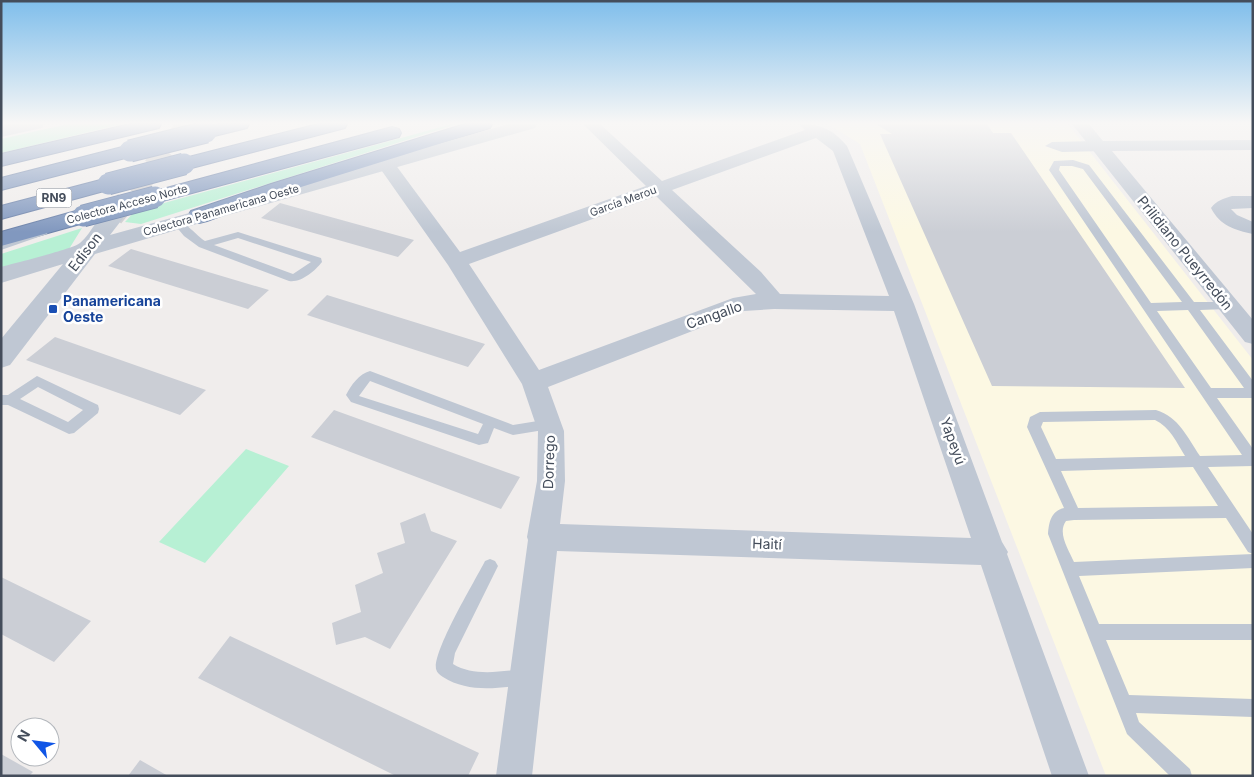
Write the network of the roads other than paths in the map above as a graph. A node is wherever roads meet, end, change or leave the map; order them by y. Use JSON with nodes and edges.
{"nodes":[{"id":1,"x":94,"y":160,"type":"edge"},
{"id":2,"x":198,"y":160,"type":"edge"},
{"id":3,"x":292,"y":160,"type":"edge"},
{"id":4,"x":366,"y":160,"type":"edge"},
{"id":5,"x":399,"y":160,"type":"edge"},
{"id":6,"x":630,"y":160,"type":"edge"},
{"id":7,"x":729,"y":160,"type":"edge"},
{"id":8,"x":844,"y":160,"type":"edge"},
{"id":9,"x":1109,"y":160,"type":"edge"},
{"id":10,"x":1063,"y":162,"type":"joint"},
{"id":11,"x":386,"y":164,"type":"junction"},
{"id":12,"x":1,"y":184,"type":"edge"},
{"id":13,"x":659,"y":188,"type":"junction"},
{"id":14,"x":1253,"y":202,"type":"edge"},
{"id":15,"x":1,"y":213,"type":"edge"},
{"id":16,"x":199,"y":216,"type":"junction"},
{"id":17,"x":80,"y":217,"type":"junction"},
{"id":18,"x":113,"y":217,"type":"tunnel mouth"},
{"id":19,"x":178,"y":222,"type":"junction"},
{"id":20,"x":1253,"y":228,"type":"edge"},
{"id":21,"x":1,"y":239,"type":"edge"},
{"id":22,"x":203,"y":245,"type":"junction"},
{"id":23,"x":1,"y":247,"type":"edge"},
{"id":24,"x":89,"y":248,"type":"junction"},
{"id":25,"x":456,"y":261,"type":"junction"},
{"id":26,"x":1,"y":275,"type":"edge"},
{"id":27,"x":774,"y":301,"type":"junction"},
{"id":28,"x":903,"y":304,"type":"junction"},
{"id":29,"x":1253,"y":304,"type":"edge"},
{"id":30,"x":1227,"y":305,"type":"junction"},
{"id":31,"x":1191,"y":306,"type":"junction"},
{"id":32,"x":1148,"y":307,"type":"junction"},
{"id":33,"x":1253,"y":336,"type":"edge"},
{"id":34,"x":4,"y":350,"type":"edge"},
{"id":35,"x":534,"y":382,"type":"junction"},
{"id":36,"x":1253,"y":392,"type":"edge"},
{"id":37,"x":1206,"y":393,"type":"junction"},
{"id":38,"x":6,"y":400,"type":"edge"},
{"id":39,"x":490,"y":422,"type":"junction"},
{"id":40,"x":550,"y":424,"type":"junction"},
{"id":41,"x":1253,"y":460,"type":"edge"},
{"id":42,"x":1196,"y":462,"type":"junction"},
{"id":43,"x":1052,"y":464,"type":"junction"},
{"id":44,"x":1229,"y":512,"type":"junction"},
{"id":45,"x":1074,"y":514,"type":"junction"},
{"id":46,"x":542,"y":537,"type":"junction"},
{"id":47,"x":1253,"y":547,"type":"edge"},
{"id":48,"x":992,"y":552,"type":"junction"},
{"id":49,"x":1253,"y":561,"type":"edge"},
{"id":50,"x":490,"y":566,"type":"dead end"},
{"id":51,"x":1069,"y":569,"type":"junction"},
{"id":52,"x":1094,"y":632,"type":"junction"},
{"id":53,"x":1253,"y":632,"type":"edge"},
{"id":54,"x":525,"y":677,"type":"junction"},
{"id":55,"x":1124,"y":704,"type":"junction"},
{"id":56,"x":1253,"y":708,"type":"edge"},
{"id":57,"x":514,"y":776,"type":"edge"},
{"id":58,"x":1071,"y":776,"type":"edge"},
{"id":59,"x":1183,"y":776,"type":"edge"}],
"edges":[{"from":1,"to":12,"type":"highway","number":"RN9","bridge":true},
{"from":2,"to":15,"type":"highway","number":"RN9","bridge":true},
{"from":3,"to":17,"type":"highway","name":"Colectora Acceso Norte","bridge":true},
{"from":4,"to":16,"type":"highway"},
{"from":5,"to":11,"type":"street","name":"Colectora Panamericana Oeste"},
{"from":6,"to":13,"type":"street"},
{"from":7,"to":13,"type":"street","name":"García Merou"},
{"from":8,"to":28,"type":"street","name":"Yapeyú"},
{"from":9,"to":30,"type":"street","name":"Prilidiano Pueyrredón"},
{"from":10,"to":31,"type":"lane"},
{"from":10,"to":32,"type":"lane"},
{"from":11,"to":16,"type":"street","name":"Colectora Panamericana Oeste"},
{"from":11,"to":25,"type":"street","name":"Dorrego"},
{"from":13,"to":25,"type":"street","name":"García Merou"},
{"from":13,"to":27,"type":"street"},
{"from":14,"to":20,"type":"street"},
{"from":16,"to":19,"type":"street","name":"Colectora Panamericana Oeste"},
{"from":17,"to":21,"type":"highway","name":"Colectora Acceso Norte"},
{"from":17,"to":23,"type":"lane"},
{"from":18,"to":24,"type":"street","name":"Edison"},
{"from":19,"to":22,"type":"lane"},
{"from":19,"to":24,"type":"street","name":"Colectora Panamericana Oeste"},
{"from":22,"to":22,"type":"lane"},
{"from":24,"to":26,"type":"street","name":"Colectora Panamericana Oeste"},
{"from":24,"to":34,"type":"street","name":"Edison"},
{"from":25,"to":35,"type":"street","name":"Dorrego"},
{"from":27,"to":28,"type":"street","name":"Cangallo"},
{"from":27,"to":35,"type":"street","name":"Cangallo"},
{"from":28,"to":48,"type":"street","name":"Yapeyú"},
{"from":29,"to":30,"type":"street"},
{"from":30,"to":31,"type":"lane"},
{"from":30,"to":33,"type":"street","name":"Prilidiano Pueyrredón"},
{"from":31,"to":32,"type":"lane"},
{"from":31,"to":36,"type":"lane"},
{"from":32,"to":37,"type":"lane"},
{"from":35,"to":40,"type":"street","name":"Dorrego"},
{"from":36,"to":37,"type":"lane"},
{"from":37,"to":41,"type":"lane"},
{"from":38,"to":38,"type":"lane"},
{"from":39,"to":39,"type":"lane"},
{"from":39,"to":40,"type":"lane"},
{"from":40,"to":46,"type":"street","name":"Dorrego"},
{"from":41,"to":42,"type":"lane"},
{"from":42,"to":43,"type":"lane"},
{"from":42,"to":43,"type":"lane"},
{"from":42,"to":44,"type":"lane"},
{"from":43,"to":45,"type":"lane"},
{"from":44,"to":45,"type":"lane"},
{"from":44,"to":47,"type":"lane"},
{"from":45,"to":51,"type":"lane"},
{"from":46,"to":48,"type":"street","name":"Haití"},
{"from":46,"to":54,"type":"street","name":"Dorrego"},
{"from":48,"to":58,"type":"street","name":"Yapeyú"},
{"from":49,"to":51,"type":"lane"},
{"from":50,"to":54,"type":"lane"},
{"from":51,"to":52,"type":"lane"},
{"from":52,"to":53,"type":"lane"},
{"from":52,"to":55,"type":"lane"},
{"from":54,"to":57,"type":"street","name":"Dorrego"},
{"from":55,"to":56,"type":"lane"},
{"from":55,"to":59,"type":"lane"}]}
